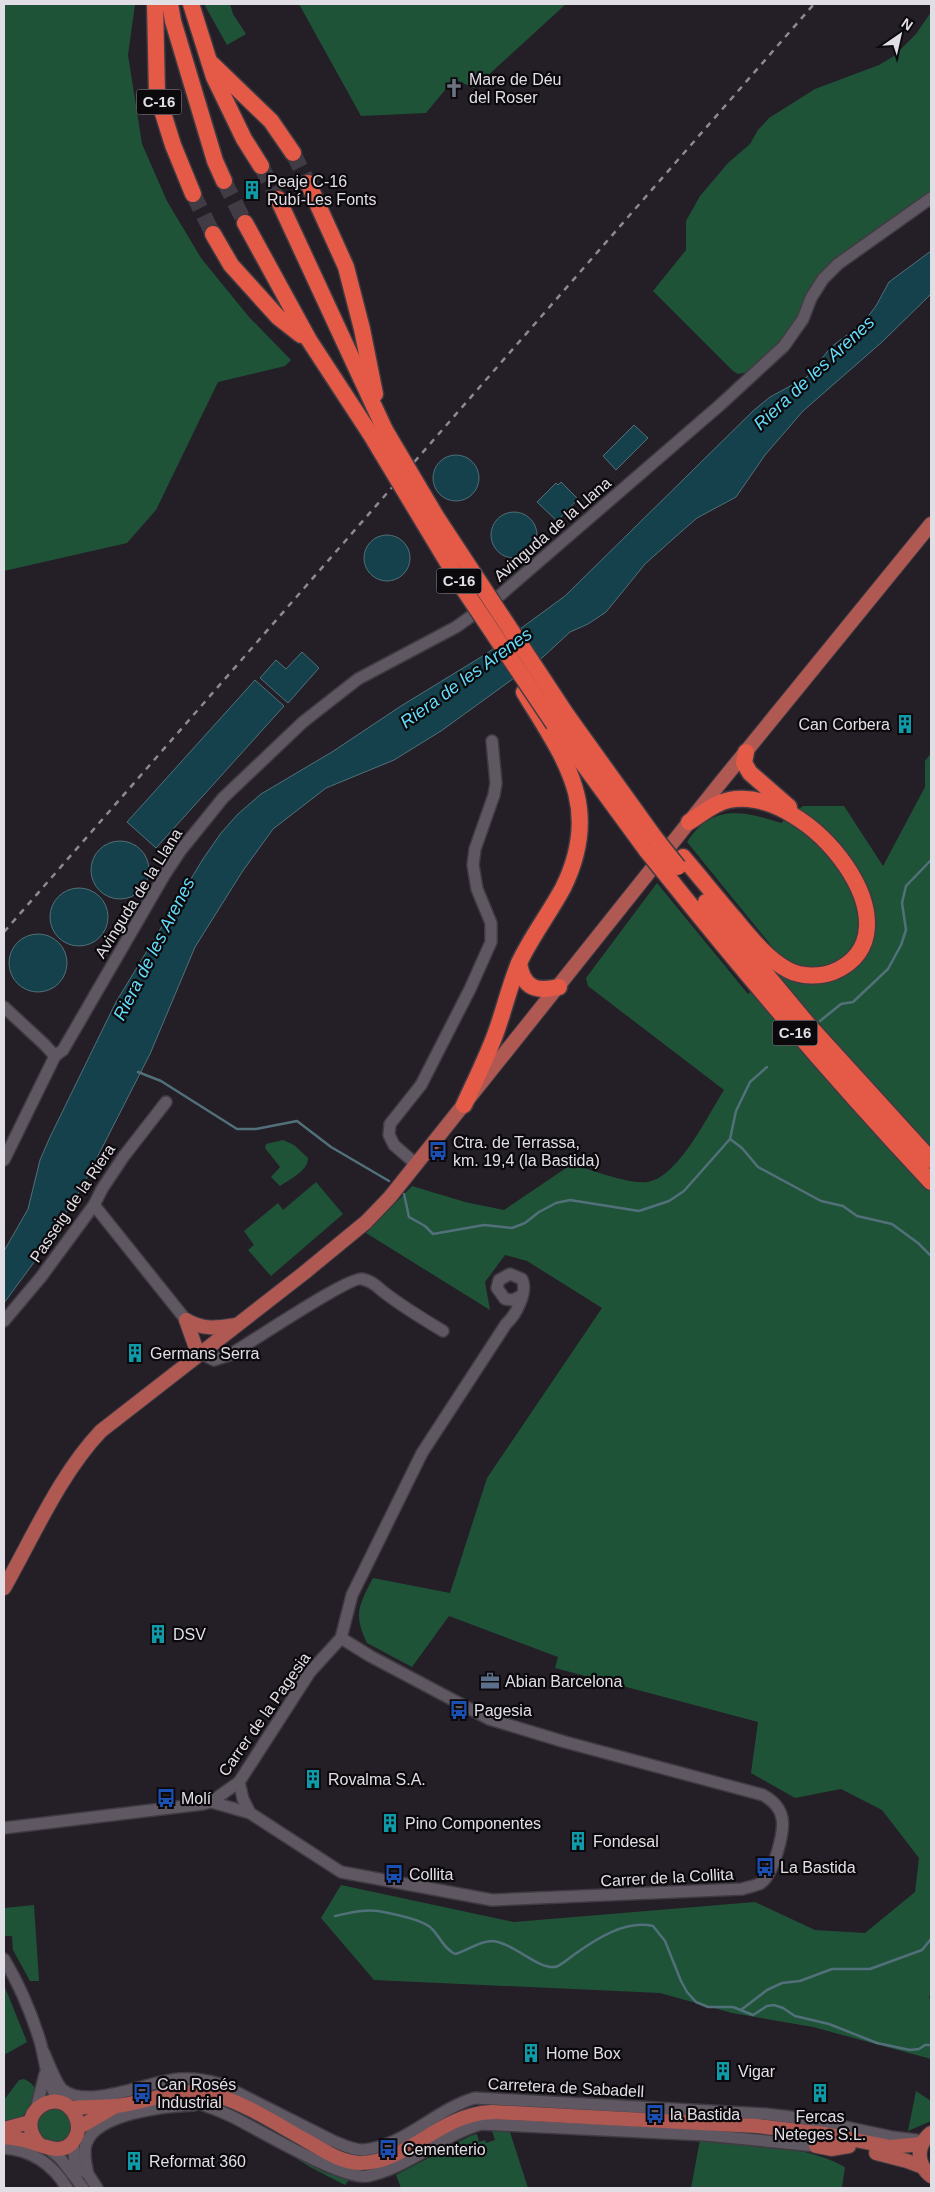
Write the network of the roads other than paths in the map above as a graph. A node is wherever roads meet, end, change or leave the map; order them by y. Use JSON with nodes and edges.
{"nodes":[{"id":1,"x":155,"y":4,"type":"edge"},
{"id":2,"x":170,"y":4,"type":"edge"},
{"id":3,"x":192,"y":4,"type":"edge"},
{"id":4,"x":209,"y":62,"type":"junction"},
{"id":5,"x":293,"y":152,"type":"tunnel mouth"},
{"id":6,"x":261,"y":166,"type":"tunnel mouth"},
{"id":7,"x":224,"y":181,"type":"tunnel mouth"},
{"id":8,"x":308,"y":183,"type":"tunnel mouth"},
{"id":9,"x":193,"y":194,"type":"tunnel mouth"},
{"id":10,"x":931,"y":198,"type":"edge"},
{"id":11,"x":278,"y":199,"type":"tunnel mouth"},
{"id":12,"x":245,"y":223,"type":"tunnel mouth"},
{"id":13,"x":213,"y":234,"type":"tunnel mouth"},
{"id":14,"x":308,"y":340,"type":"junction"},
{"id":15,"x":378,"y":427,"type":"junction"},
{"id":16,"x":931,"y":524,"type":"edge"},
{"id":17,"x":554,"y":720,"type":"junction"},
{"id":18,"x":492,"y":741,"type":"dead end"},
{"id":19,"x":746,"y":752,"type":"junction"},
{"id":20,"x":689,"y":822,"type":"junction"},
{"id":21,"x":812,"y":827,"type":"junction"},
{"id":22,"x":655,"y":840,"type":"junction"},
{"id":23,"x":676,"y":867,"type":"junction"},
{"id":24,"x":519,"y":963,"type":"junction"},
{"id":25,"x":559,"y":987,"type":"junction"},
{"id":26,"x":4,"y":1007,"type":"edge"},
{"id":27,"x":51,"y":1052,"type":"junction"},
{"id":28,"x":166,"y":1102,"type":"dead end"},
{"id":29,"x":464,"y":1104,"type":"junction"},
{"id":30,"x":4,"y":1160,"type":"edge"},
{"id":31,"x":931,"y":1160,"type":"edge"},
{"id":32,"x":416,"y":1165,"type":"junction"},
{"id":33,"x":931,"y":1182,"type":"edge"},
{"id":34,"x":94,"y":1206,"type":"junction"},
{"id":35,"x":521,"y":1296,"type":"junction"},
{"id":36,"x":505,"y":1299,"type":"junction"},
{"id":37,"x":4,"y":1321,"type":"edge"},
{"id":38,"x":191,"y":1323,"type":"junction"},
{"id":39,"x":506,"y":1324,"type":"junction"},
{"id":40,"x":236,"y":1325,"type":"junction"},
{"id":41,"x":442,"y":1331,"type":"dead end"},
{"id":42,"x":201,"y":1352,"type":"junction"},
{"id":43,"x":4,"y":1588,"type":"edge"},
{"id":44,"x":341,"y":1638,"type":"junction"},
{"id":45,"x":239,"y":1782,"type":"junction"},
{"id":46,"x":212,"y":1802,"type":"junction"},
{"id":47,"x":250,"y":1813,"type":"junction"},
{"id":48,"x":4,"y":1828,"type":"edge"},
{"id":49,"x":4,"y":1959,"type":"edge"},
{"id":50,"x":44,"y":2053,"type":"junction"},
{"id":51,"x":46,"y":2070,"type":"junction"},
{"id":52,"x":140,"y":2086,"type":"junction"},
{"id":53,"x":168,"y":2095,"type":"junction"},
{"id":54,"x":201,"y":2104,"type":"junction"},
{"id":55,"x":65,"y":2105,"type":"junction"},
{"id":56,"x":110,"y":2110,"type":"junction"},
{"id":57,"x":33,"y":2116,"type":"junction"},
{"id":58,"x":4,"y":2129,"type":"edge"},
{"id":59,"x":808,"y":2133,"type":"junction"},
{"id":60,"x":76,"y":2134,"type":"junction"},
{"id":61,"x":4,"y":2137,"type":"edge"},
{"id":62,"x":926,"y":2138,"type":"edge"},
{"id":63,"x":816,"y":2146,"type":"joint"},
{"id":64,"x":849,"y":2146,"type":"junction"},
{"id":65,"x":44,"y":2147,"type":"junction"},
{"id":66,"x":4,"y":2148,"type":"edge"},
{"id":67,"x":927,"y":2172,"type":"edge"},
{"id":68,"x":88,"y":2174,"type":"junction"},
{"id":69,"x":76,"y":2178,"type":"edge"},
{"id":70,"x":67,"y":2188,"type":"edge"},
{"id":71,"x":97,"y":2188,"type":"edge"}],
"edges":[{"from":1,"to":9,"type":"highway","number":"C-16"},
{"from":2,"to":7,"type":"highway","number":"C-16"},
{"from":3,"to":4,"type":"highway"},
{"from":4,"to":5,"type":"highway"},
{"from":4,"to":6,"type":"highway"},
{"from":8,"to":15,"type":"highway","number":"C-16"},
{"from":10,"to":27,"type":"street","name":"Avinguda de la Llana"},
{"from":11,"to":15,"type":"highway","number":"C-16"},
{"from":12,"to":14,"type":"highway","number":"C-16"},
{"from":13,"to":14,"type":"highway","number":"C-16"},
{"from":14,"to":15,"type":"highway","number":"C-16"},
{"from":15,"to":17,"type":"highway","number":"C-16","bridge":true},
{"from":15,"to":17,"type":"highway","number":"C-16","bridge":true},
{"from":16,"to":19,"type":"main road"},
{"from":17,"to":22,"type":"highway","number":"C-16"},
{"from":17,"to":22,"type":"highway","number":"C-16"},
{"from":17,"to":24,"type":"highway"},
{"from":18,"to":32,"type":"street"},
{"from":19,"to":20,"type":"main road"},
{"from":19,"to":21,"type":"highway"},
{"from":20,"to":21,"type":"highway"},
{"from":20,"to":25,"type":"main road"},
{"from":21,"to":23,"type":"highway"},
{"from":22,"to":23,"type":"highway","number":"C-16","bridge":true},
{"from":22,"to":23,"type":"highway"},
{"from":23,"to":31,"type":"highway","number":"C-16"},
{"from":23,"to":33,"type":"highway","number":"C-16"},
{"from":24,"to":25,"type":"highway"},
{"from":24,"to":29,"type":"highway"},
{"from":25,"to":29,"type":"main road"},
{"from":26,"to":27,"type":"street"},
{"from":27,"to":30,"type":"street"},
{"from":28,"to":34,"type":"street","name":"Passeig de la Riera"},
{"from":29,"to":32,"type":"main road"},
{"from":32,"to":40,"type":"main road"},
{"from":34,"to":37,"type":"street","name":"Passeig de la Riera"},
{"from":34,"to":38,"type":"street"},
{"from":35,"to":36,"type":"street"},
{"from":35,"to":36,"type":"street"},
{"from":35,"to":39,"type":"street","name":"Carrer de la Pagesia"},
{"from":36,"to":39,"type":"street"},
{"from":38,"to":40,"type":"main road"},
{"from":38,"to":42,"type":"main road"},
{"from":39,"to":44,"type":"street","name":"Carrer de la Pagesia"},
{"from":40,"to":42,"type":"main road"},
{"from":41,"to":42,"type":"street"},
{"from":42,"to":43,"type":"main road"},
{"from":44,"to":45,"type":"street","name":"Carrer de la Pagesia"},
{"from":44,"to":47,"type":"street","name":"Carrer de la Collita"},
{"from":45,"to":46,"type":"street","name":"Carrer de la Pagesia"},
{"from":45,"to":47,"type":"street"},
{"from":46,"to":47,"type":"street","name":"Carrer de la Collita"},
{"from":46,"to":48,"type":"street","name":"Carrer de la Pagesia"},
{"from":49,"to":50,"type":"street"},
{"from":50,"to":51,"type":"street"},
{"from":50,"to":52,"type":"street","name":"Carretera de Sabadell"},
{"from":51,"to":55,"type":"street"},
{"from":51,"to":57,"type":"street"},
{"from":52,"to":56,"type":"street","name":"Carretera de Sabadell"},
{"from":52,"to":62,"type":"street","name":"Carretera de Sabadell"},
{"from":53,"to":54,"type":"street","name":"Carretera de Sabadell"},
{"from":53,"to":56,"type":"main road"},
{"from":53,"to":59,"type":"main road"},
{"from":54,"to":56,"type":"street","name":"Carretera de Sabadell"},
{"from":54,"to":63,"type":"street","name":"Carretera de Sabadell"},
{"from":55,"to":56,"type":"main road"},
{"from":55,"to":57,"type":"main road"},
{"from":55,"to":60,"type":"main road"},
{"from":56,"to":60,"type":"main road"},
{"from":56,"to":68,"type":"street","name":"Carretera de Sabadell"},
{"from":57,"to":58,"type":"main road"},
{"from":57,"to":65,"type":"main road"},
{"from":59,"to":62,"type":"main road"},
{"from":59,"to":64,"type":"main road"},
{"from":60,"to":65,"type":"main road"},
{"from":60,"to":69,"type":"street"},
{"from":61,"to":65,"type":"main road"},
{"from":62,"to":67,"type":"main road"},
{"from":63,"to":64,"type":"main road"},
{"from":64,"to":67,"type":"main road"},
{"from":65,"to":69,"type":"street"},
{"from":66,"to":70,"type":"street"},
{"from":68,"to":69,"type":"street"},
{"from":68,"to":71,"type":"street"}]}
